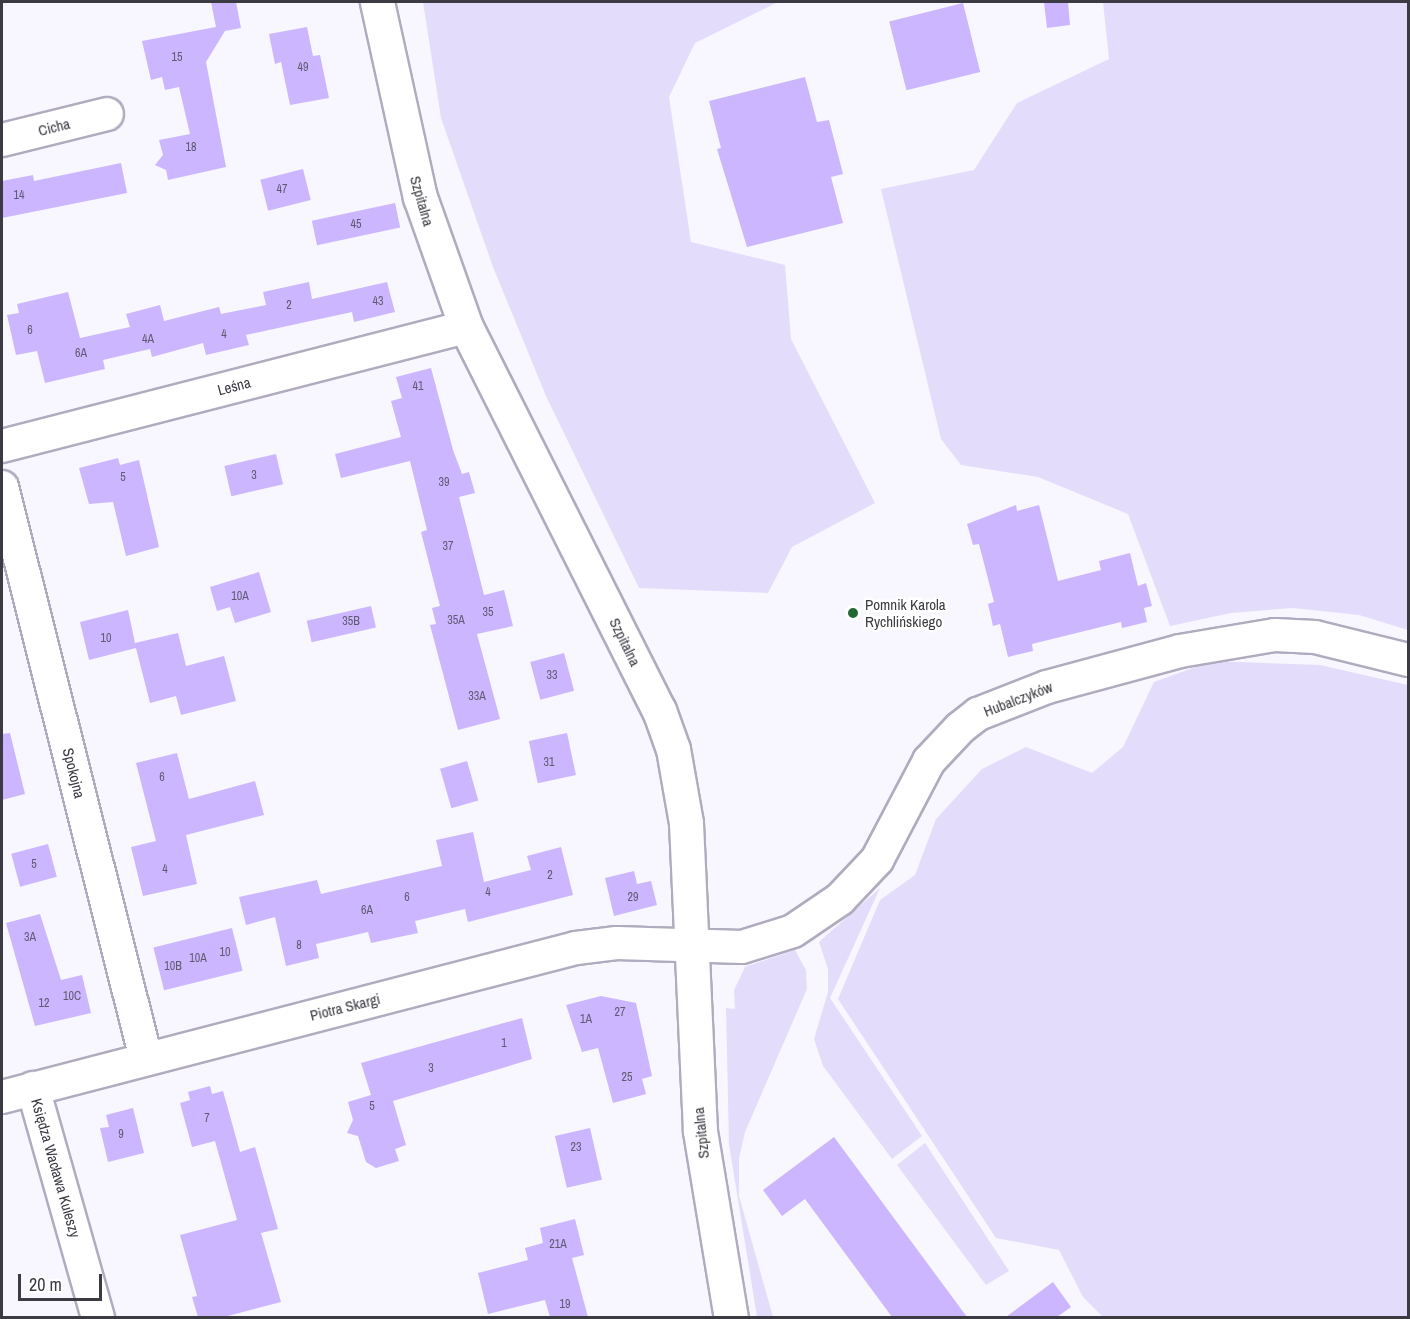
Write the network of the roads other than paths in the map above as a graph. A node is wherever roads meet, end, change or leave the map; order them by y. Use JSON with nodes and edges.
{"nodes":[{"id":1,"x":377,"y":2,"type":"edge"},
{"id":2,"x":107,"y":114,"type":"dead end"},
{"id":3,"x":2,"y":140,"type":"edge"},
{"id":4,"x":466,"y":327,"type":"junction"},
{"id":5,"x":2,"y":446,"type":"edge"},
{"id":6,"x":2,"y":487,"type":"edge"},
{"id":7,"x":1408,"y":660,"type":"edge"},
{"id":8,"x":692,"y":948,"type":"junction"},
{"id":9,"x":146,"y":1059,"type":"junction"},
{"id":10,"x":33,"y":1088,"type":"junction"},
{"id":11,"x":2,"y":1096,"type":"edge"},
{"id":12,"x":98,"y":1317,"type":"edge"},
{"id":13,"x":731,"y":1317,"type":"edge"}],
"edges":[{"from":1,"to":4,"type":"street","name":"Szpitalna"},
{"from":2,"to":3,"type":"street","name":"Cicha"},
{"from":4,"to":5,"type":"street","name":"Leśna"},
{"from":4,"to":8,"type":"street","name":"Szpitalna"},
{"from":6,"to":9,"type":"street","name":"Spokojna"},
{"from":7,"to":8,"type":"street","name":"Hubalczyków"},
{"from":8,"to":9,"type":"street","name":"Piotra Skargi"},
{"from":8,"to":13,"type":"street","name":"Szpitalna"},
{"from":9,"to":10,"type":"street","name":"Piotra Skargi"},
{"from":10,"to":11,"type":"street","name":"Piotra Skargi"},
{"from":10,"to":12,"type":"street","name":"Księdza Wacława Kuleszy"}]}
